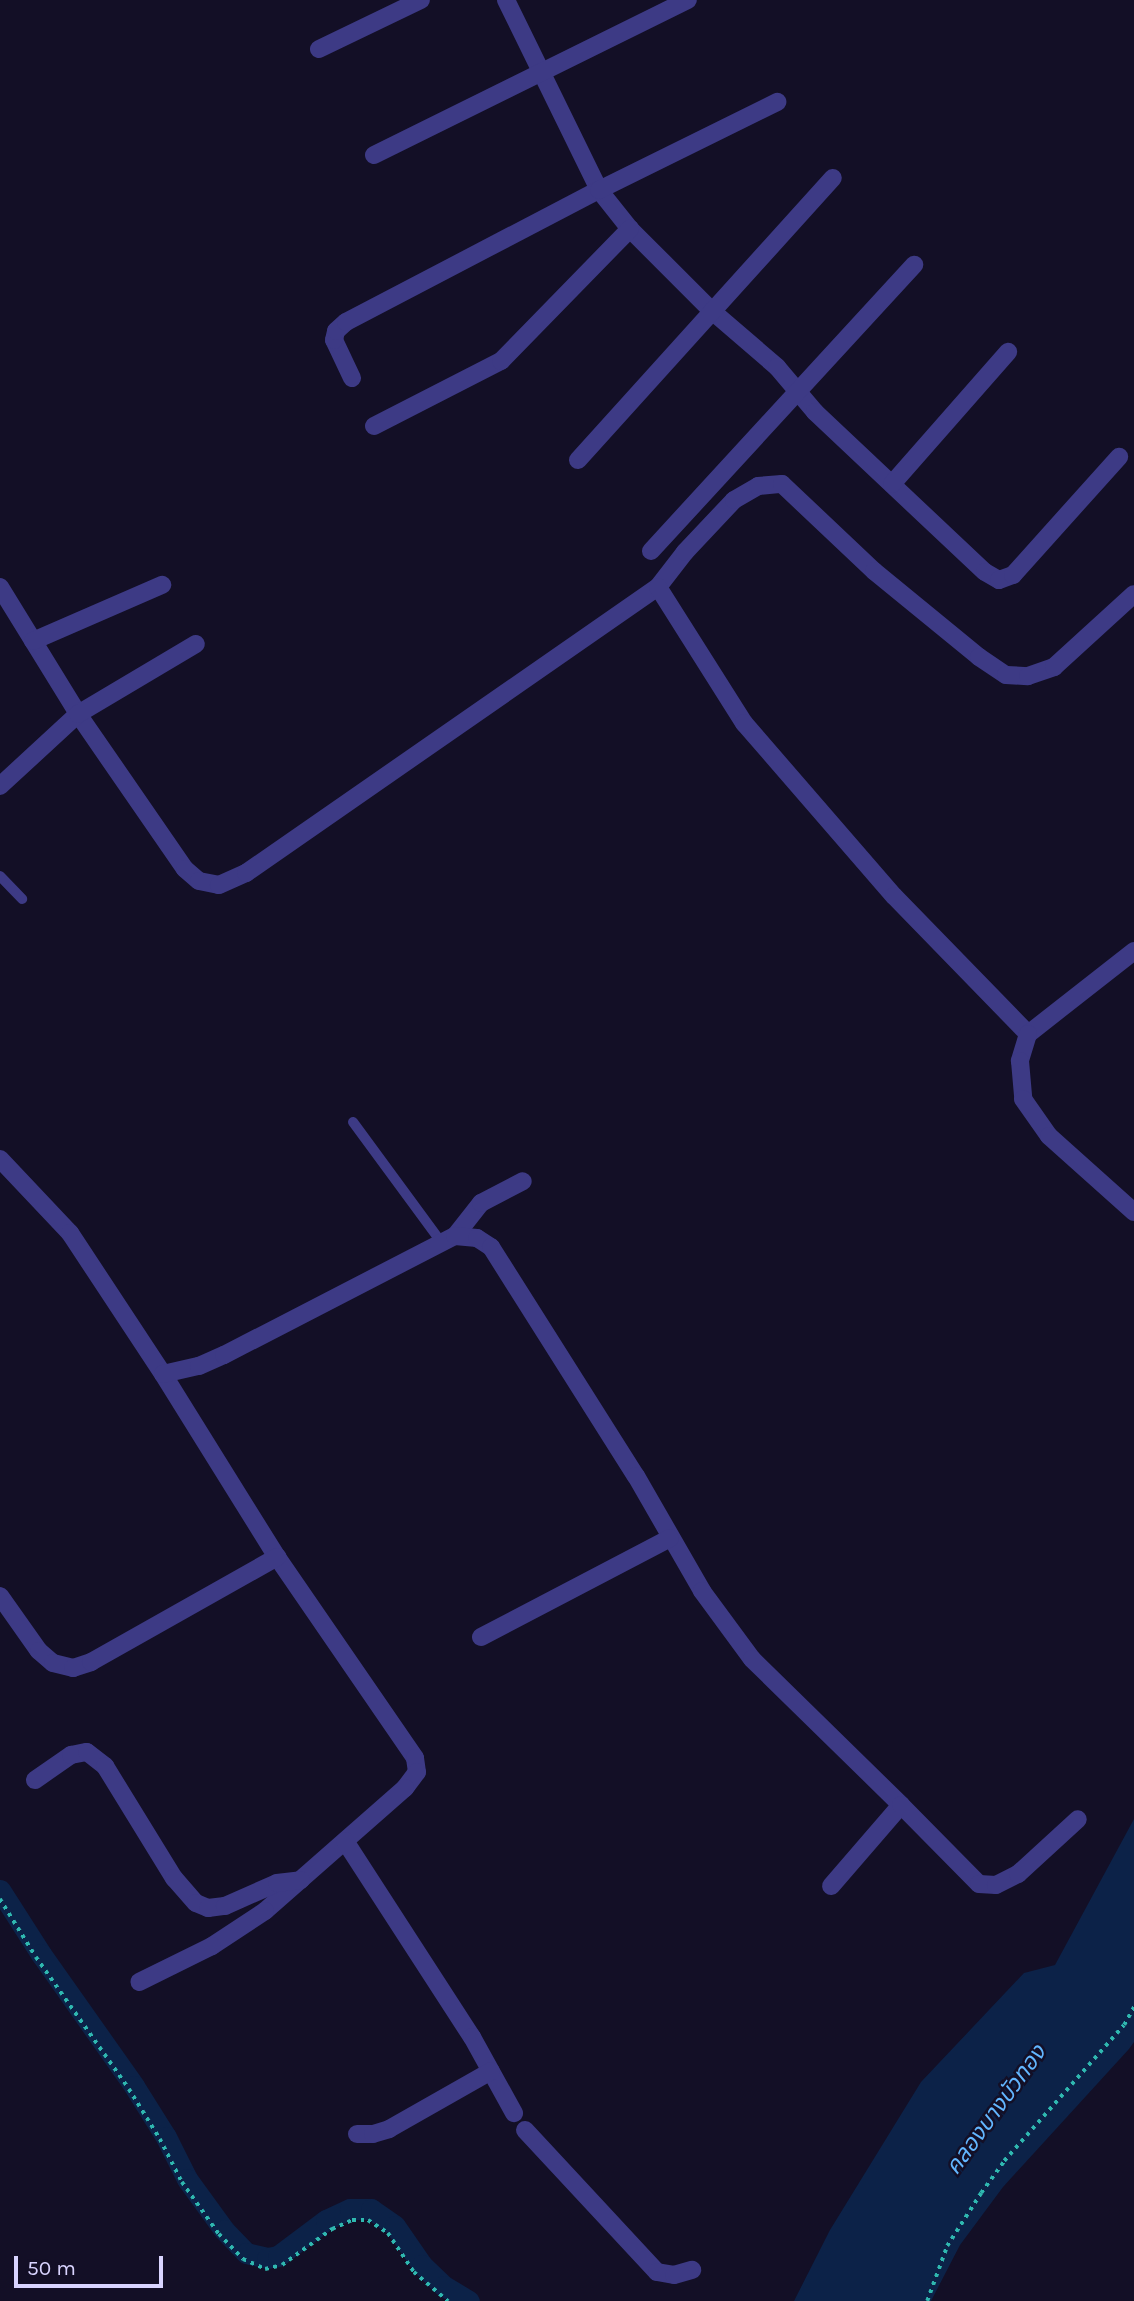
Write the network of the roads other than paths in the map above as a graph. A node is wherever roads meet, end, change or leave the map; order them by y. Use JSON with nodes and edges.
{"nodes":[{"id":1,"x":421,"y":0,"type":"edge"},
{"id":2,"x":506,"y":0,"type":"edge"},
{"id":3,"x":688,"y":0,"type":"edge"},
{"id":4,"x":319,"y":49,"type":"dead end"},
{"id":5,"x":541,"y":73,"type":"junction"},
{"id":6,"x":777,"y":102,"type":"dead end"},
{"id":7,"x":374,"y":155,"type":"dead end"},
{"id":8,"x":833,"y":178,"type":"dead end"},
{"id":9,"x":599,"y":190,"type":"junction"},
{"id":10,"x":630,"y":229,"type":"junction"},
{"id":11,"x":914,"y":265,"type":"dead end"},
{"id":12,"x":712,"y":311,"type":"junction"},
{"id":13,"x":1008,"y":352,"type":"dead end"},
{"id":14,"x":352,"y":378,"type":"dead end"},
{"id":15,"x":797,"y":392,"type":"junction"},
{"id":16,"x":374,"y":426,"type":"dead end"},
{"id":17,"x":1119,"y":457,"type":"dead end"},
{"id":18,"x":578,"y":460,"type":"dead end"},
{"id":19,"x":892,"y":484,"type":"junction"},
{"id":20,"x":651,"y":551,"type":"dead end"},
{"id":21,"x":162,"y":585,"type":"dead end"},
{"id":22,"x":0,"y":587,"type":"edge"},
{"id":23,"x":658,"y":587,"type":"junction"},
{"id":24,"x":1134,"y":594,"type":"edge"},
{"id":25,"x":33,"y":641,"type":"junction"},
{"id":26,"x":196,"y":644,"type":"dead end"},
{"id":27,"x":78,"y":714,"type":"junction"},
{"id":28,"x":0,"y":786,"type":"edge"},
{"id":29,"x":0,"y":876,"type":"edge"},
{"id":30,"x":22,"y":899,"type":"dead end"},
{"id":31,"x":1134,"y":951,"type":"edge"},
{"id":32,"x":1028,"y":1034,"type":"junction"},
{"id":33,"x":353,"y":1122,"type":"dead end"},
{"id":34,"x":0,"y":1158,"type":"edge"},
{"id":35,"x":523,"y":1181,"type":"dead end"},
{"id":36,"x":1134,"y":1212,"type":"edge"},
{"id":37,"x":448,"y":1239,"type":"junction"},
{"id":38,"x":163,"y":1374,"type":"junction"},
{"id":39,"x":670,"y":1538,"type":"junction"},
{"id":40,"x":277,"y":1558,"type":"junction"},
{"id":41,"x":0,"y":1596,"type":"edge"},
{"id":42,"x":481,"y":1637,"type":"dead end"},
{"id":43,"x":35,"y":1780,"type":"dead end"},
{"id":44,"x":901,"y":1805,"type":"junction"},
{"id":45,"x":1078,"y":1819,"type":"dead end"},
{"id":46,"x":345,"y":1841,"type":"junction"},
{"id":47,"x":301,"y":1880,"type":"junction"},
{"id":48,"x":831,"y":1886,"type":"dead end"},
{"id":49,"x":139,"y":1982,"type":"dead end"},
{"id":50,"x":491,"y":2071,"type":"junction"},
{"id":51,"x":514,"y":2113,"type":"dead end"},
{"id":52,"x":526,"y":2130,"type":"dead end"},
{"id":53,"x":357,"y":2134,"type":"dead end"},
{"id":54,"x":692,"y":2270,"type":"dead end"}],
"edges":[{"from":1,"to":4,"type":"street"},
{"from":2,"to":5,"type":"street"},
{"from":3,"to":5,"type":"street"},
{"from":5,"to":7,"type":"street"},
{"from":5,"to":9,"type":"street"},
{"from":6,"to":9,"type":"street"},
{"from":8,"to":12,"type":"street"},
{"from":9,"to":10,"type":"street"},
{"from":9,"to":14,"type":"street"},
{"from":10,"to":12,"type":"street"},
{"from":10,"to":16,"type":"street"},
{"from":11,"to":15,"type":"street"},
{"from":12,"to":15,"type":"street"},
{"from":12,"to":18,"type":"street"},
{"from":13,"to":19,"type":"street"},
{"from":15,"to":19,"type":"street"},
{"from":15,"to":20,"type":"street"},
{"from":17,"to":19,"type":"street"},
{"from":21,"to":25,"type":"street"},
{"from":22,"to":25,"type":"street"},
{"from":23,"to":24,"type":"street"},
{"from":23,"to":27,"type":"street"},
{"from":23,"to":32,"type":"street"},
{"from":25,"to":27,"type":"street"},
{"from":26,"to":27,"type":"street"},
{"from":27,"to":28,"type":"street"},
{"from":29,"to":30,"type":"lane"},
{"from":31,"to":32,"type":"street"},
{"from":32,"to":36,"type":"street"},
{"from":33,"to":37,"type":"lane"},
{"from":34,"to":38,"type":"street"},
{"from":35,"to":37,"type":"street"},
{"from":37,"to":38,"type":"street"},
{"from":37,"to":39,"type":"street"},
{"from":38,"to":40,"type":"street"},
{"from":39,"to":42,"type":"street"},
{"from":39,"to":44,"type":"street"},
{"from":40,"to":41,"type":"street"},
{"from":40,"to":46,"type":"street"},
{"from":43,"to":47,"type":"street"},
{"from":44,"to":45,"type":"street"},
{"from":44,"to":48,"type":"street"},
{"from":46,"to":47,"type":"street"},
{"from":46,"to":50,"type":"street"},
{"from":47,"to":49,"type":"street"},
{"from":50,"to":51,"type":"street"},
{"from":50,"to":53,"type":"street"},
{"from":52,"to":54,"type":"street"}]}
